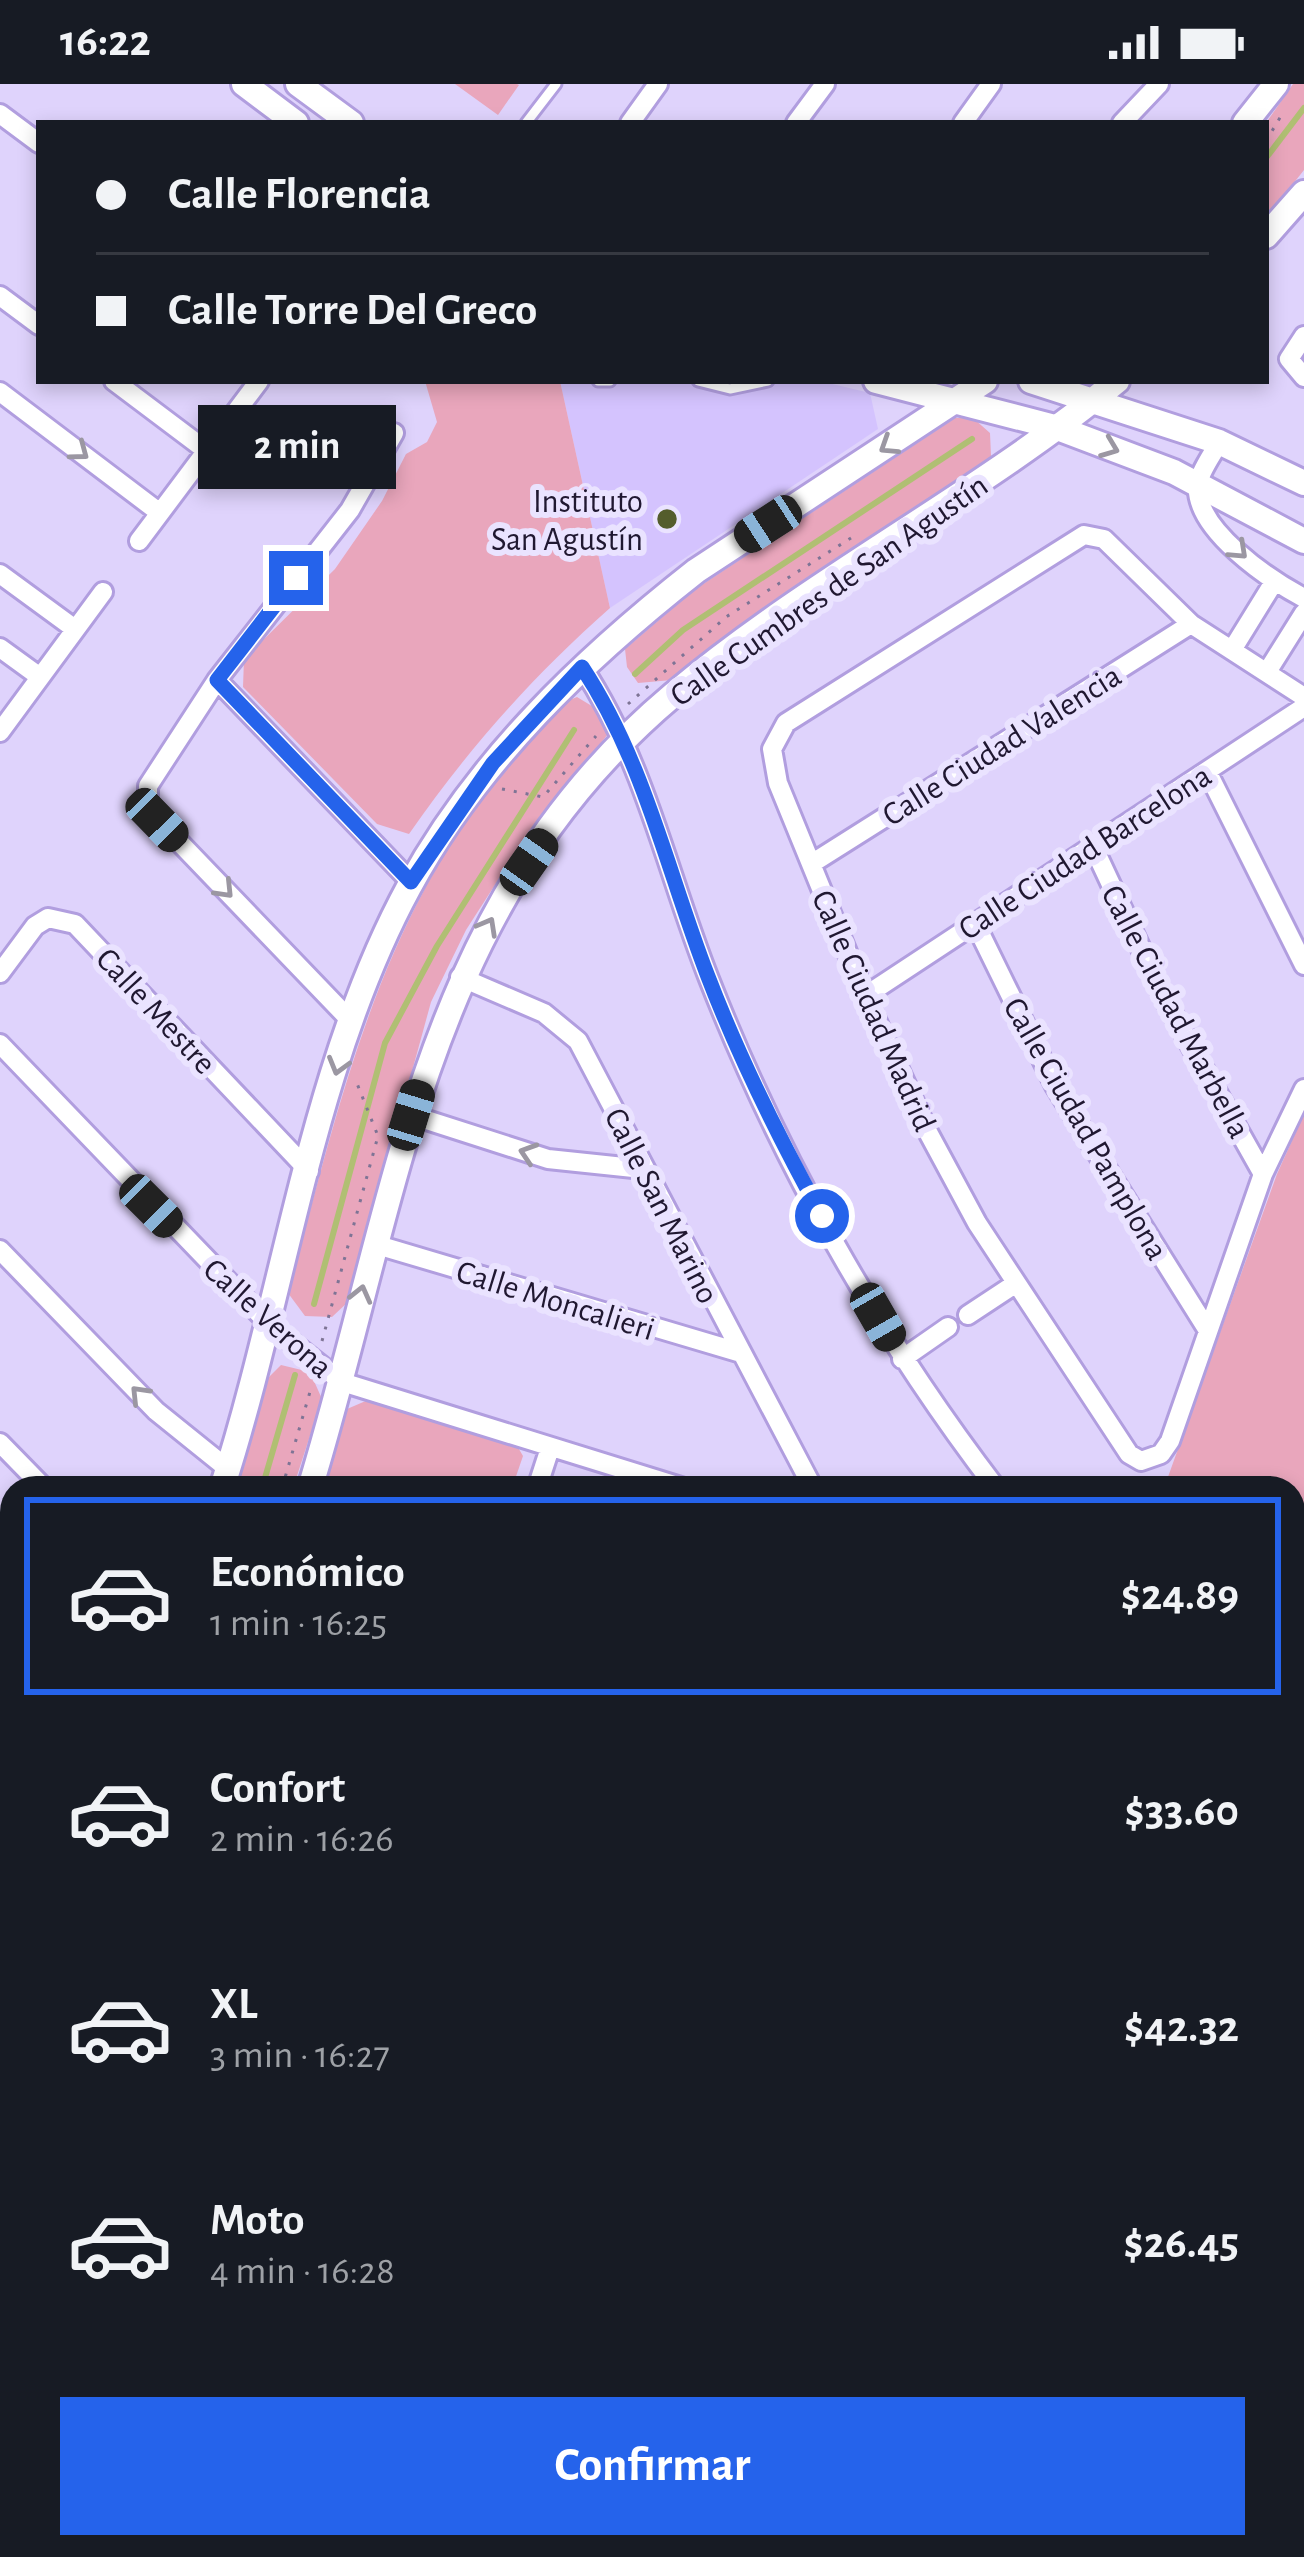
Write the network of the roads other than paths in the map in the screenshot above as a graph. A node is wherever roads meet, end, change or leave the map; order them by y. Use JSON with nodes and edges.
{"nodes":[{"id":1,"x":244,"y":84,"type":"edge"},
{"id":2,"x":298,"y":84,"type":"edge"},
{"id":3,"x":556,"y":84,"type":"edge"},
{"id":4,"x":658,"y":84,"type":"edge"},
{"id":5,"x":825,"y":84,"type":"edge"},
{"id":6,"x":992,"y":84,"type":"edge"},
{"id":7,"x":1159,"y":84,"type":"edge"},
{"id":8,"x":1276,"y":84,"type":"edge"},
{"id":9,"x":0,"y":114,"type":"edge"},
{"id":10,"x":292,"y":120,"type":"edge"},
{"id":11,"x":347,"y":120,"type":"edge"},
{"id":12,"x":528,"y":120,"type":"edge"},
{"id":13,"x":632,"y":120,"type":"edge"},
{"id":14,"x":798,"y":120,"type":"edge"},
{"id":15,"x":965,"y":120,"type":"edge"},
{"id":16,"x":1125,"y":120,"type":"edge"},
{"id":17,"x":1247,"y":120,"type":"edge"},
{"id":18,"x":36,"y":141,"type":"edge"},
{"id":19,"x":1304,"y":194,"type":"edge"},
{"id":20,"x":1269,"y":233,"type":"edge"},
{"id":21,"x":0,"y":296,"type":"edge"},
{"id":22,"x":36,"y":323,"type":"edge"},
{"id":23,"x":1304,"y":335,"type":"edge"},
{"id":24,"x":1304,"y":377,"type":"edge"},
{"id":25,"x":118,"y":384,"type":"edge"},
{"id":26,"x":257,"y":384,"type":"edge"},
{"id":27,"x":710,"y":384,"type":"edge"},
{"id":28,"x":754,"y":384,"type":"edge"},
{"id":29,"x":888,"y":384,"type":"edge"},
{"id":30,"x":981,"y":384,"type":"edge"},
{"id":31,"x":1042,"y":384,"type":"edge"},
{"id":32,"x":1113,"y":384,"type":"edge"},
{"id":33,"x":0,"y":392,"type":"edge"},
{"id":34,"x":1096,"y":398,"type":"junction"},
{"id":35,"x":956,"y":401,"type":"junction"},
{"id":36,"x":1055,"y":427,"type":"junction"},
{"id":37,"x":394,"y":433,"type":"dead end"},
{"id":38,"x":1220,"y":442,"type":"junction"},
{"id":39,"x":207,"y":451,"type":"junction"},
{"id":40,"x":1304,"y":483,"type":"edge"},
{"id":41,"x":1198,"y":484,"type":"junction"},
{"id":42,"x":160,"y":513,"type":"junction"},
{"id":43,"x":139,"y":541,"type":"dead end"},
{"id":44,"x":1304,"y":541,"type":"edge"},
{"id":45,"x":0,"y":574,"type":"edge"},
{"id":46,"x":1274,"y":582,"type":"junction"},
{"id":47,"x":103,"y":592,"type":"dead end"},
{"id":48,"x":1304,"y":598,"type":"edge"},
{"id":49,"x":1304,"y":613,"type":"edge"},
{"id":50,"x":1191,"y":624,"type":"junction"},
{"id":51,"x":75,"y":629,"type":"junction"},
{"id":52,"x":0,"y":648,"type":"edge"},
{"id":53,"x":1232,"y":650,"type":"junction"},
{"id":54,"x":582,"y":667,"type":"junction"},
{"id":55,"x":1267,"y":672,"type":"junction"},
{"id":56,"x":40,"y":677,"type":"junction"},
{"id":57,"x":217,"y":680,"type":"junction"},
{"id":58,"x":1304,"y":697,"type":"edge"},
{"id":59,"x":1304,"y":707,"type":"edge"},
{"id":60,"x":620,"y":728,"type":"junction"},
{"id":61,"x":0,"y":732,"type":"edge"},
{"id":62,"x":1207,"y":771,"type":"junction"},
{"id":63,"x":1093,"y":846,"type":"junction"},
{"id":64,"x":811,"y":864,"type":"junction"},
{"id":65,"x":411,"y":882,"type":"junction"},
{"id":66,"x":975,"y":923,"type":"junction"},
{"id":67,"x":1304,"y":964,"type":"edge"},
{"id":68,"x":0,"y":973,"type":"edge"},
{"id":69,"x":460,"y":977,"type":"junction"},
{"id":70,"x":865,"y":996,"type":"junction"},
{"id":71,"x":351,"y":1021,"type":"junction"},
{"id":72,"x":0,"y":1044,"type":"edge"},
{"id":73,"x":1304,"y":1089,"type":"edge"},
{"id":74,"x":411,"y":1115,"type":"junction"},
{"id":75,"x":643,"y":1169,"type":"junction"},
{"id":76,"x":309,"y":1171,"type":"junction"},
{"id":77,"x":1263,"y":1174,"type":"junction"},
{"id":78,"x":374,"y":1244,"type":"junction"},
{"id":79,"x":0,"y":1250,"type":"edge"},
{"id":80,"x":1015,"y":1283,"type":"junction"},
{"id":81,"x":968,"y":1315,"type":"dead end"},
{"id":82,"x":271,"y":1326,"type":"junction"},
{"id":83,"x":948,"y":1327,"type":"dead end"},
{"id":84,"x":1207,"y":1329,"type":"junction"},
{"id":85,"x":738,"y":1352,"type":"junction"},
{"id":86,"x":902,"y":1359,"type":"junction"},
{"id":87,"x":342,"y":1382,"type":"junction"},
{"id":88,"x":0,"y":1443,"type":"edge"},
{"id":89,"x":550,"y":1448,"type":"junction"},
{"id":90,"x":32,"y":1476,"type":"edge"},
{"id":91,"x":222,"y":1476,"type":"edge"},
{"id":92,"x":226,"y":1476,"type":"edge"},
{"id":93,"x":314,"y":1476,"type":"edge"},
{"id":94,"x":541,"y":1476,"type":"edge"},
{"id":95,"x":644,"y":1476,"type":"edge"},
{"id":96,"x":806,"y":1476,"type":"edge"},
{"id":97,"x":987,"y":1476,"type":"edge"}],
"edges":[{"from":1,"to":10,"type":"street"},
{"from":2,"to":11,"type":"street"},
{"from":3,"to":12,"type":"lane"},
{"from":4,"to":13,"type":"street"},
{"from":5,"to":14,"type":"street"},
{"from":6,"to":15,"type":"street"},
{"from":7,"to":16,"type":"street"},
{"from":8,"to":17,"type":"street"},
{"from":9,"to":18,"type":"street"},
{"from":19,"to":20,"type":"street"},
{"from":21,"to":22,"type":"street"},
{"from":23,"to":24,"type":"street"},
{"from":25,"to":39,"type":"street"},
{"from":26,"to":39,"type":"street"},
{"from":27,"to":28,"type":"lane"},
{"from":29,"to":35,"type":"street"},
{"from":30,"to":35,"type":"street"},
{"from":31,"to":34,"type":"street"},
{"from":32,"to":34,"type":"street","name":"Calle Cumbres de San Agustín"},
{"from":33,"to":42,"type":"street","one_way":true},
{"from":34,"to":36,"type":"street","name":"Calle Cumbres de San Agustín"},
{"from":34,"to":38,"type":"street"},
{"from":35,"to":36,"type":"street"},
{"from":35,"to":54,"type":"street","one_way":true},
{"from":36,"to":41,"type":"street","one_way":true},
{"from":36,"to":60,"type":"street","name":"Calle Cumbres de San Agustín"},
{"from":37,"to":57,"type":"street"},
{"from":38,"to":40,"type":"street"},
{"from":38,"to":41,"type":"street"},
{"from":39,"to":42,"type":"street"},
{"from":41,"to":44,"type":"street"},
{"from":41,"to":46,"type":"street","one_way":true},
{"from":42,"to":43,"type":"street"},
{"from":45,"to":51,"type":"street"},
{"from":46,"to":48,"type":"street"},
{"from":46,"to":53,"type":"street"},
{"from":47,"to":51,"type":"street"},
{"from":49,"to":55,"type":"street"},
{"from":50,"to":53,"type":"street","name":"Calle Ciudad Madrid"},
{"from":50,"to":64,"type":"street","name":"Calle Ciudad Valencia"},
{"from":50,"to":64,"type":"street","name":"Calle Ciudad Madrid"},
{"from":51,"to":56,"type":"street"},
{"from":52,"to":56,"type":"street"},
{"from":53,"to":55,"type":"street","name":"Calle Ciudad Madrid"},
{"from":54,"to":60,"type":"street"},
{"from":54,"to":65,"type":"street"},
{"from":55,"to":58,"type":"street","name":"Calle Ciudad Madrid"},
{"from":56,"to":61,"type":"street"},
{"from":57,"to":65,"type":"street"},
{"from":57,"to":71,"type":"street","one_way":true},
{"from":59,"to":62,"type":"street","name":"Calle Ciudad Barcelona"},
{"from":69,"to":60,"type":"street","name":"Calle Cumbres de San Agustín","one_way":true},
{"from":60,"to":86,"type":"street"},
{"from":62,"to":63,"type":"street","name":"Calle Ciudad Barcelona"},
{"from":62,"to":67,"type":"street"},
{"from":63,"to":66,"type":"street","name":"Calle Ciudad Barcelona"},
{"from":63,"to":77,"type":"street","name":"Calle Ciudad Marbella"},
{"from":64,"to":70,"type":"street","name":"Calle Ciudad Madrid"},
{"from":65,"to":71,"type":"street"},
{"from":66,"to":70,"type":"street","name":"Calle Ciudad Barcelona"},
{"from":66,"to":84,"type":"street","name":"Calle Ciudad Pamplona"},
{"from":68,"to":76,"type":"street","name":"Calle Mestre"},
{"from":69,"to":74,"type":"street","name":"Calle Cumbres de San Agustín"},
{"from":69,"to":75,"type":"street","name":"Calle San Marino"},
{"from":70,"to":80,"type":"street","name":"Calle Ciudad Madrid"},
{"from":71,"to":76,"type":"street","one_way":true},
{"from":72,"to":82,"type":"street","name":"Calle Verona"},
{"from":73,"to":77,"type":"street","name":"Calle Ciudad Madrid"},
{"from":75,"to":74,"type":"street","one_way":true},
{"from":74,"to":78,"type":"street","name":"Calle Cumbres de San Agustín"},
{"from":75,"to":85,"type":"street","name":"Calle San Marino"},
{"from":76,"to":82,"type":"street"},
{"from":77,"to":84,"type":"street","name":"Calle Ciudad Madrid"},
{"from":78,"to":85,"type":"street","name":"Calle Moncalieri"},
{"from":87,"to":78,"type":"street","name":"Calle Cumbres de San Agustín","one_way":true},
{"from":91,"to":79,"type":"street","one_way":true},
{"from":80,"to":81,"type":"street"},
{"from":80,"to":84,"type":"street","name":"Calle Ciudad Madrid"},
{"from":82,"to":87,"type":"street","name":"Calle Verona"},
{"from":82,"to":92,"type":"street"},
{"from":83,"to":86,"type":"street"},
{"from":85,"to":96,"type":"street","name":"Calle San Marino"},
{"from":86,"to":97,"type":"street"},
{"from":87,"to":89,"type":"street","name":"Calle Verona"},
{"from":87,"to":93,"type":"street","name":"Calle Cumbres de San Agustín"},
{"from":88,"to":90,"type":"street"},
{"from":89,"to":94,"type":"street"},
{"from":89,"to":95,"type":"street","name":"Calle Verona"}]}
